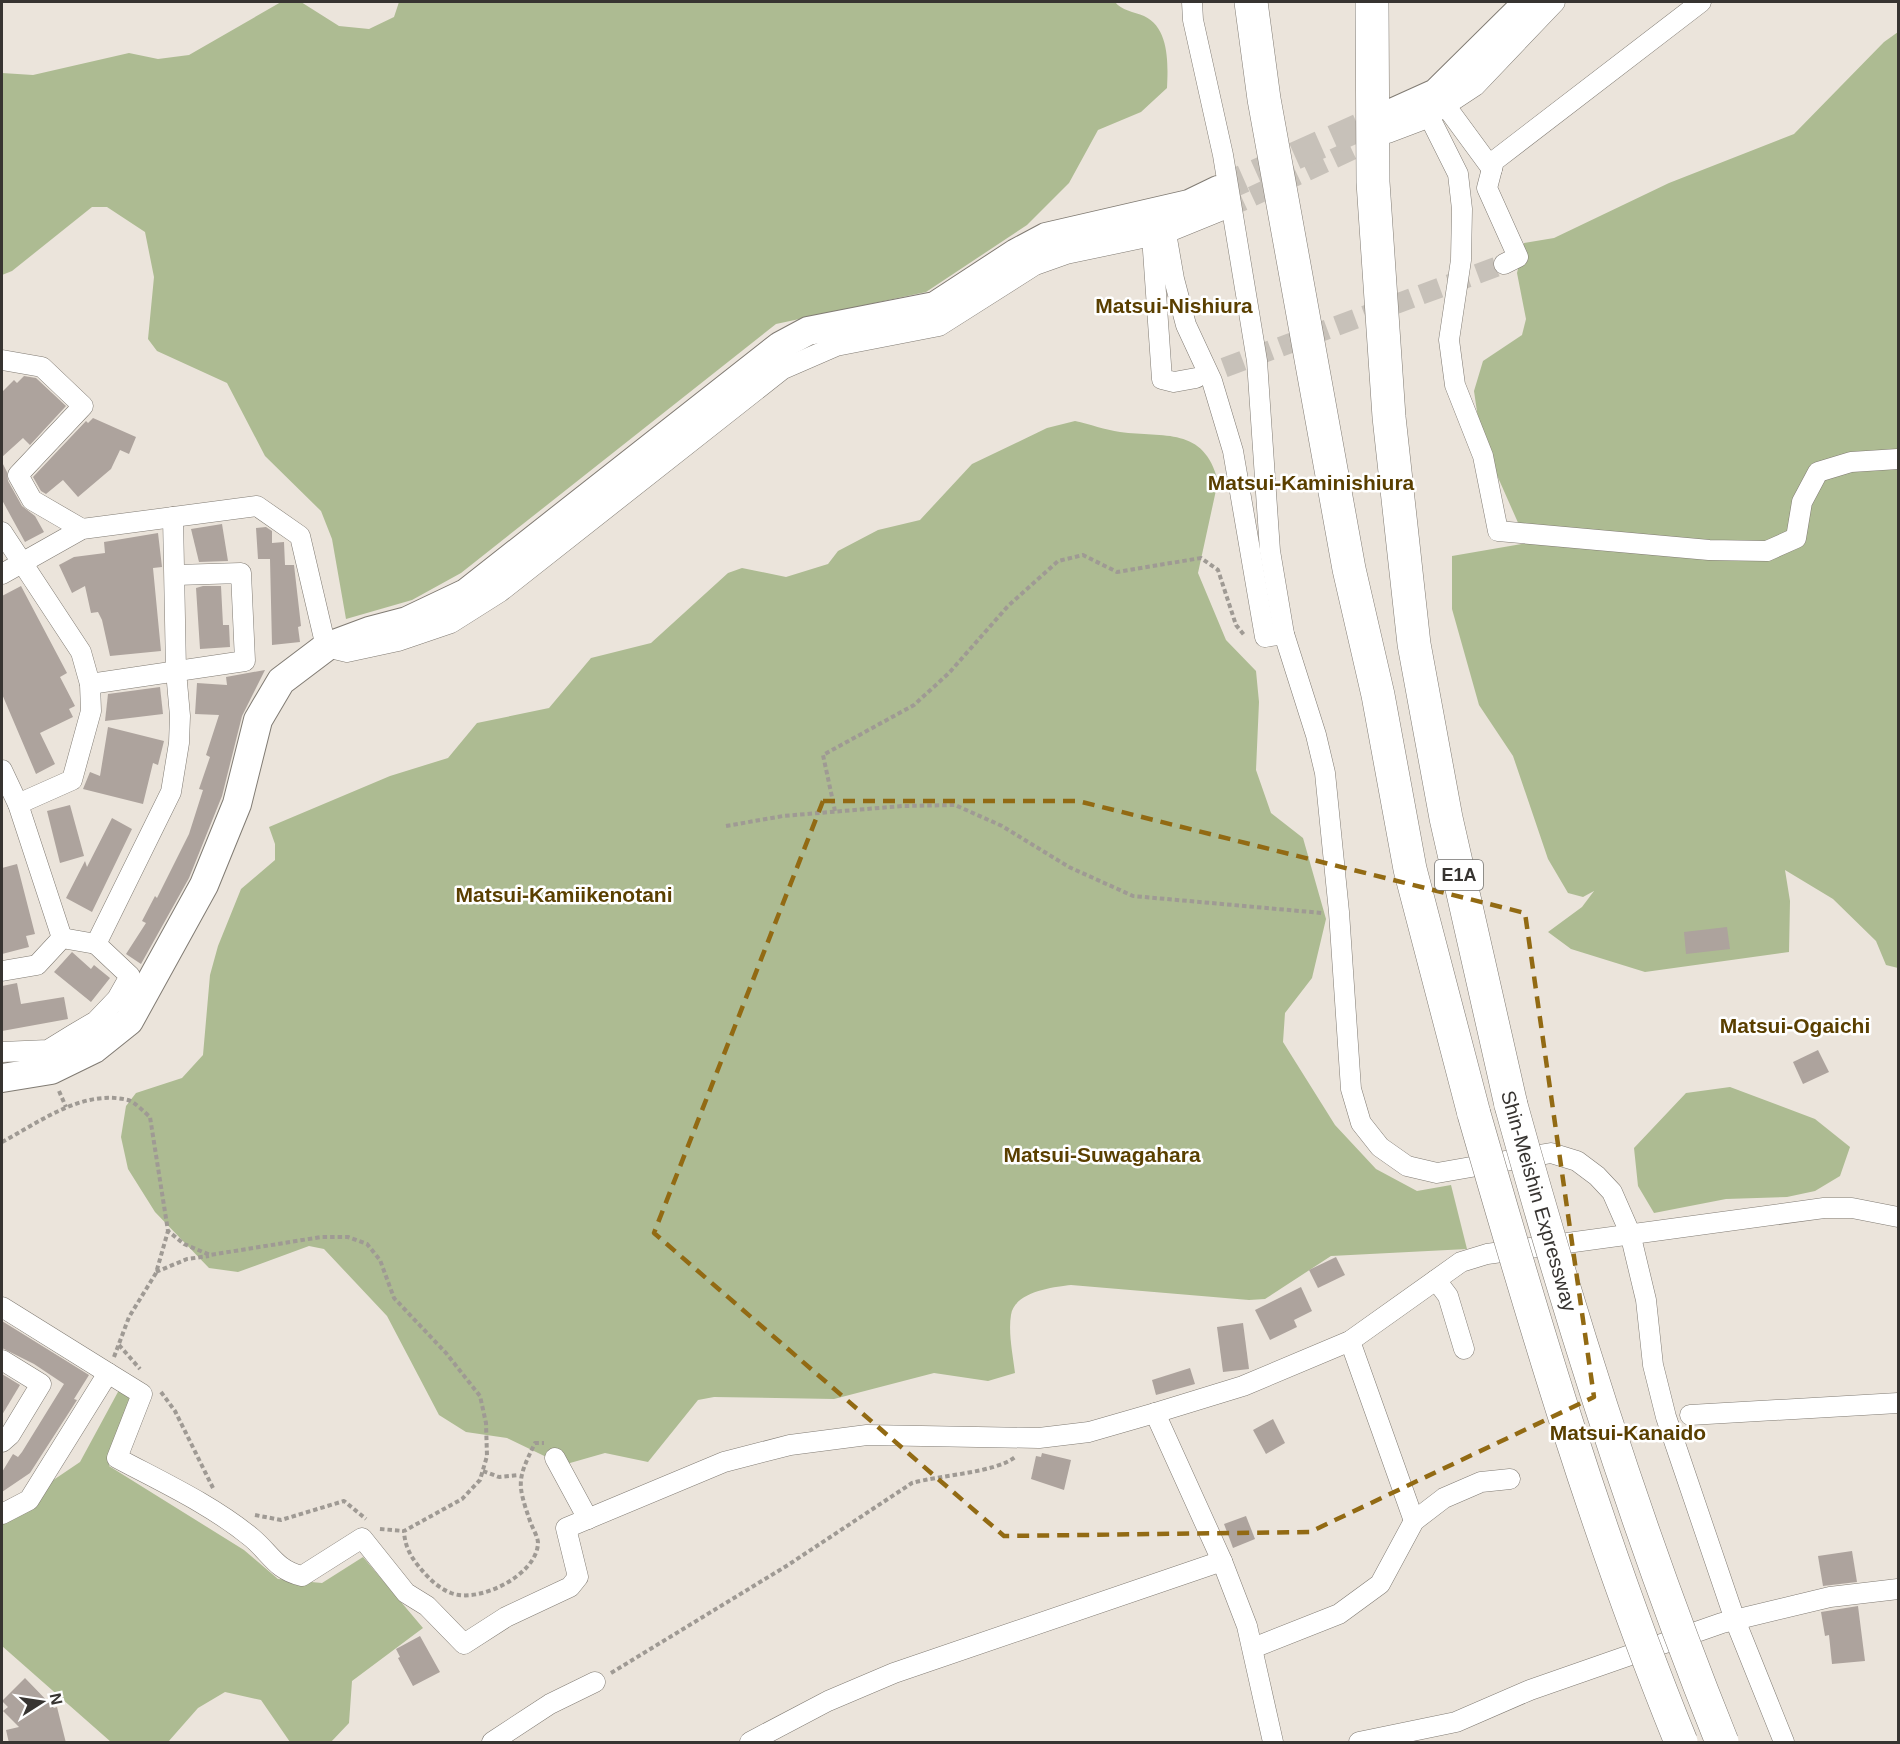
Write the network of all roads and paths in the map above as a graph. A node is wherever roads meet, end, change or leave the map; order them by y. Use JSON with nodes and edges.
{"nodes":[{"id":1,"x":1192,"y":2,"type":"edge"},
{"id":2,"x":1251,"y":2,"type":"edge"},
{"id":3,"x":1372,"y":2,"type":"edge"},
{"id":4,"x":1528,"y":2,"type":"edge"},
{"id":5,"x":1555,"y":2,"type":"edge"},
{"id":6,"x":1701,"y":2,"type":"edge"},
{"id":7,"x":1437,"y":111,"type":"junction"},
{"id":8,"x":1387,"y":125,"type":"joint"},
{"id":9,"x":1492,"y":169,"type":"junction"},
{"id":10,"x":1221,"y":200,"type":"joint"},
{"id":11,"x":1159,"y":235,"type":"junction"},
{"id":12,"x":1504,"y":264,"type":"dead end"},
{"id":13,"x":3,"y":362,"type":"edge"},
{"id":14,"x":1196,"y":378,"type":"tunnel mouth"},
{"id":15,"x":1899,"y":459,"type":"edge"},
{"id":16,"x":173,"y":517,"type":"junction"},
{"id":17,"x":82,"y":529,"type":"junction"},
{"id":18,"x":2,"y":532,"type":"edge"},
{"id":19,"x":22,"y":562,"type":"junction"},
{"id":20,"x":2,"y":574,"type":"edge"},
{"id":21,"x":176,"y":575,"type":"junction"},
{"id":22,"x":1274,"y":636,"type":"junction"},
{"id":23,"x":326,"y":648,"type":"junction"},
{"id":24,"x":176,"y":671,"type":"junction"},
{"id":25,"x":90,"y":684,"type":"junction"},
{"id":26,"x":2,"y":770,"type":"edge"},
{"id":27,"x":18,"y":804,"type":"junction"},
{"id":28,"x":836,"y":812,"type":"junction"},
{"id":29,"x":726,"y":826,"type":"dead end"},
{"id":30,"x":1339,"y":912,"type":"junction"},
{"id":31,"x":62,"y":938,"type":"junction"},
{"id":32,"x":96,"y":944,"type":"junction"},
{"id":33,"x":2,"y":971,"type":"edge"},
{"id":34,"x":2,"y":1052,"type":"edge"},
{"id":35,"x":2,"y":1078,"type":"edge"},
{"id":36,"x":2,"y":1142,"type":"edge"},
{"id":37,"x":1899,"y":1217,"type":"edge"},
{"id":38,"x":168,"y":1231,"type":"junction"},
{"id":39,"x":1630,"y":1233,"type":"junction"},
{"id":40,"x":210,"y":1255,"type":"junction"},
{"id":41,"x":156,"y":1273,"type":"junction"},
{"id":42,"x":1436,"y":1280,"type":"junction"},
{"id":43,"x":2,"y":1307,"type":"edge"},
{"id":44,"x":1350,"y":1341,"type":"junction"},
{"id":45,"x":119,"y":1345,"type":"junction"},
{"id":46,"x":1464,"y":1349,"type":"dead end"},
{"id":47,"x":2,"y":1360,"type":"edge"},
{"id":48,"x":108,"y":1373,"type":"junction"},
{"id":49,"x":146,"y":1375,"type":"dead end"},
{"id":50,"x":153,"y":1383,"type":"dead end"},
{"id":51,"x":1899,"y":1403,"type":"edge"},
{"id":52,"x":1155,"y":1413,"type":"junction"},
{"id":53,"x":1690,"y":1416,"type":"dead end"},
{"id":54,"x":1039,"y":1438,"type":"junction"},
{"id":55,"x":2,"y":1442,"type":"edge"},
{"id":56,"x":555,"y":1458,"type":"joint"},
{"id":57,"x":483,"y":1471,"type":"junction"},
{"id":58,"x":519,"y":1475,"type":"junction"},
{"id":59,"x":1510,"y":1479,"type":"dead end"},
{"id":60,"x":214,"y":1490,"type":"dead end"},
{"id":61,"x":2,"y":1514,"type":"edge"},
{"id":62,"x":252,"y":1514,"type":"dead end"},
{"id":63,"x":588,"y":1519,"type":"junction"},
{"id":64,"x":1414,"y":1521,"type":"junction"},
{"id":65,"x":370,"y":1522,"type":"dead end"},
{"id":66,"x":379,"y":1528,"type":"dead end"},
{"id":67,"x":404,"y":1531,"type":"junction"},
{"id":68,"x":1222,"y":1561,"type":"junction"},
{"id":69,"x":1899,"y":1589,"type":"edge"},
{"id":70,"x":1734,"y":1620,"type":"junction"},
{"id":71,"x":1253,"y":1648,"type":"junction"},
{"id":72,"x":595,"y":1682,"type":"joint"},
{"id":73,"x":492,"y":1743,"type":"edge"},
{"id":74,"x":750,"y":1743,"type":"edge"},
{"id":75,"x":1273,"y":1743,"type":"edge"},
{"id":76,"x":1359,"y":1743,"type":"edge"},
{"id":77,"x":1681,"y":1743,"type":"edge"},
{"id":78,"x":1722,"y":1743,"type":"edge"},
{"id":79,"x":1784,"y":1743,"type":"edge"}],
"edges":[{"from":1,"to":22,"type":"street"},
{"from":2,"to":77,"type":"highway","name":"Shin-Meishin Expressway","number":"E1A","bridge":true},
{"from":3,"to":78,"type":"highway","name":"Shin-Meishin Expressway","number":"E1A","bridge":true},
{"from":4,"to":8,"type":"street"},
{"from":5,"to":7,"type":"street"},
{"from":6,"to":9,"type":"street"},
{"from":7,"to":8,"type":"street"},
{"from":7,"to":9,"type":"street"},
{"from":7,"to":15,"type":"street"},
{"from":9,"to":12,"type":"street"},
{"from":10,"to":11,"type":"street"},
{"from":10,"to":23,"type":"street"},
{"from":11,"to":14,"type":"street"},
{"from":11,"to":22,"type":"street"},
{"from":11,"to":23,"type":"street"},
{"from":13,"to":17,"type":"street"},
{"from":16,"to":17,"type":"street"},
{"from":16,"to":21,"type":"street"},
{"from":16,"to":23,"type":"street"},
{"from":17,"to":19,"type":"street"},
{"from":18,"to":19,"type":"street"},
{"from":19,"to":20,"type":"street"},
{"from":19,"to":25,"type":"street"},
{"from":21,"to":24,"type":"street"},
{"from":21,"to":24,"type":"street"},
{"from":22,"to":28,"type":"path"},
{"from":22,"to":30,"type":"street"},
{"from":23,"to":35,"type":"street"},
{"from":24,"to":25,"type":"street"},
{"from":24,"to":32,"type":"street"},
{"from":25,"to":27,"type":"street"},
{"from":26,"to":27,"type":"street"},
{"from":27,"to":31,"type":"street"},
{"from":28,"to":29,"type":"path"},
{"from":28,"to":30,"type":"path"},
{"from":30,"to":39,"type":"street"},
{"from":31,"to":32,"type":"street"},
{"from":31,"to":33,"type":"street"},
{"from":32,"to":34,"type":"street"},
{"from":36,"to":38,"type":"path"},
{"from":37,"to":39,"type":"street"},
{"from":38,"to":40,"type":"path"},
{"from":38,"to":41,"type":"path"},
{"from":39,"to":42,"type":"street"},
{"from":39,"to":70,"type":"street"},
{"from":40,"to":41,"type":"path"},
{"from":40,"to":57,"type":"path"},
{"from":41,"to":45,"type":"path"},
{"from":42,"to":44,"type":"street"},
{"from":42,"to":46,"type":"street"},
{"from":43,"to":48,"type":"street"},
{"from":44,"to":52,"type":"street"},
{"from":44,"to":64,"type":"street"},
{"from":45,"to":48,"type":"path"},
{"from":45,"to":49,"type":"path"},
{"from":47,"to":55,"type":"street"},
{"from":48,"to":61,"type":"street"},
{"from":48,"to":63,"type":"street"},
{"from":50,"to":60,"type":"path"},
{"from":51,"to":53,"type":"street"},
{"from":52,"to":54,"type":"street"},
{"from":52,"to":68,"type":"street"},
{"from":54,"to":63,"type":"street"},
{"from":54,"to":72,"type":"path"},
{"from":56,"to":58,"type":"path"},
{"from":56,"to":63,"type":"street"},
{"from":57,"to":58,"type":"path"},
{"from":57,"to":67,"type":"path"},
{"from":58,"to":67,"type":"path"},
{"from":59,"to":64,"type":"street"},
{"from":62,"to":65,"type":"path"},
{"from":64,"to":71,"type":"street"},
{"from":66,"to":67,"type":"path"},
{"from":68,"to":71,"type":"street"},
{"from":68,"to":74,"type":"street"},
{"from":69,"to":70,"type":"street"},
{"from":70,"to":76,"type":"street"},
{"from":70,"to":79,"type":"street"},
{"from":71,"to":75,"type":"street"},
{"from":72,"to":73,"type":"street"}]}
